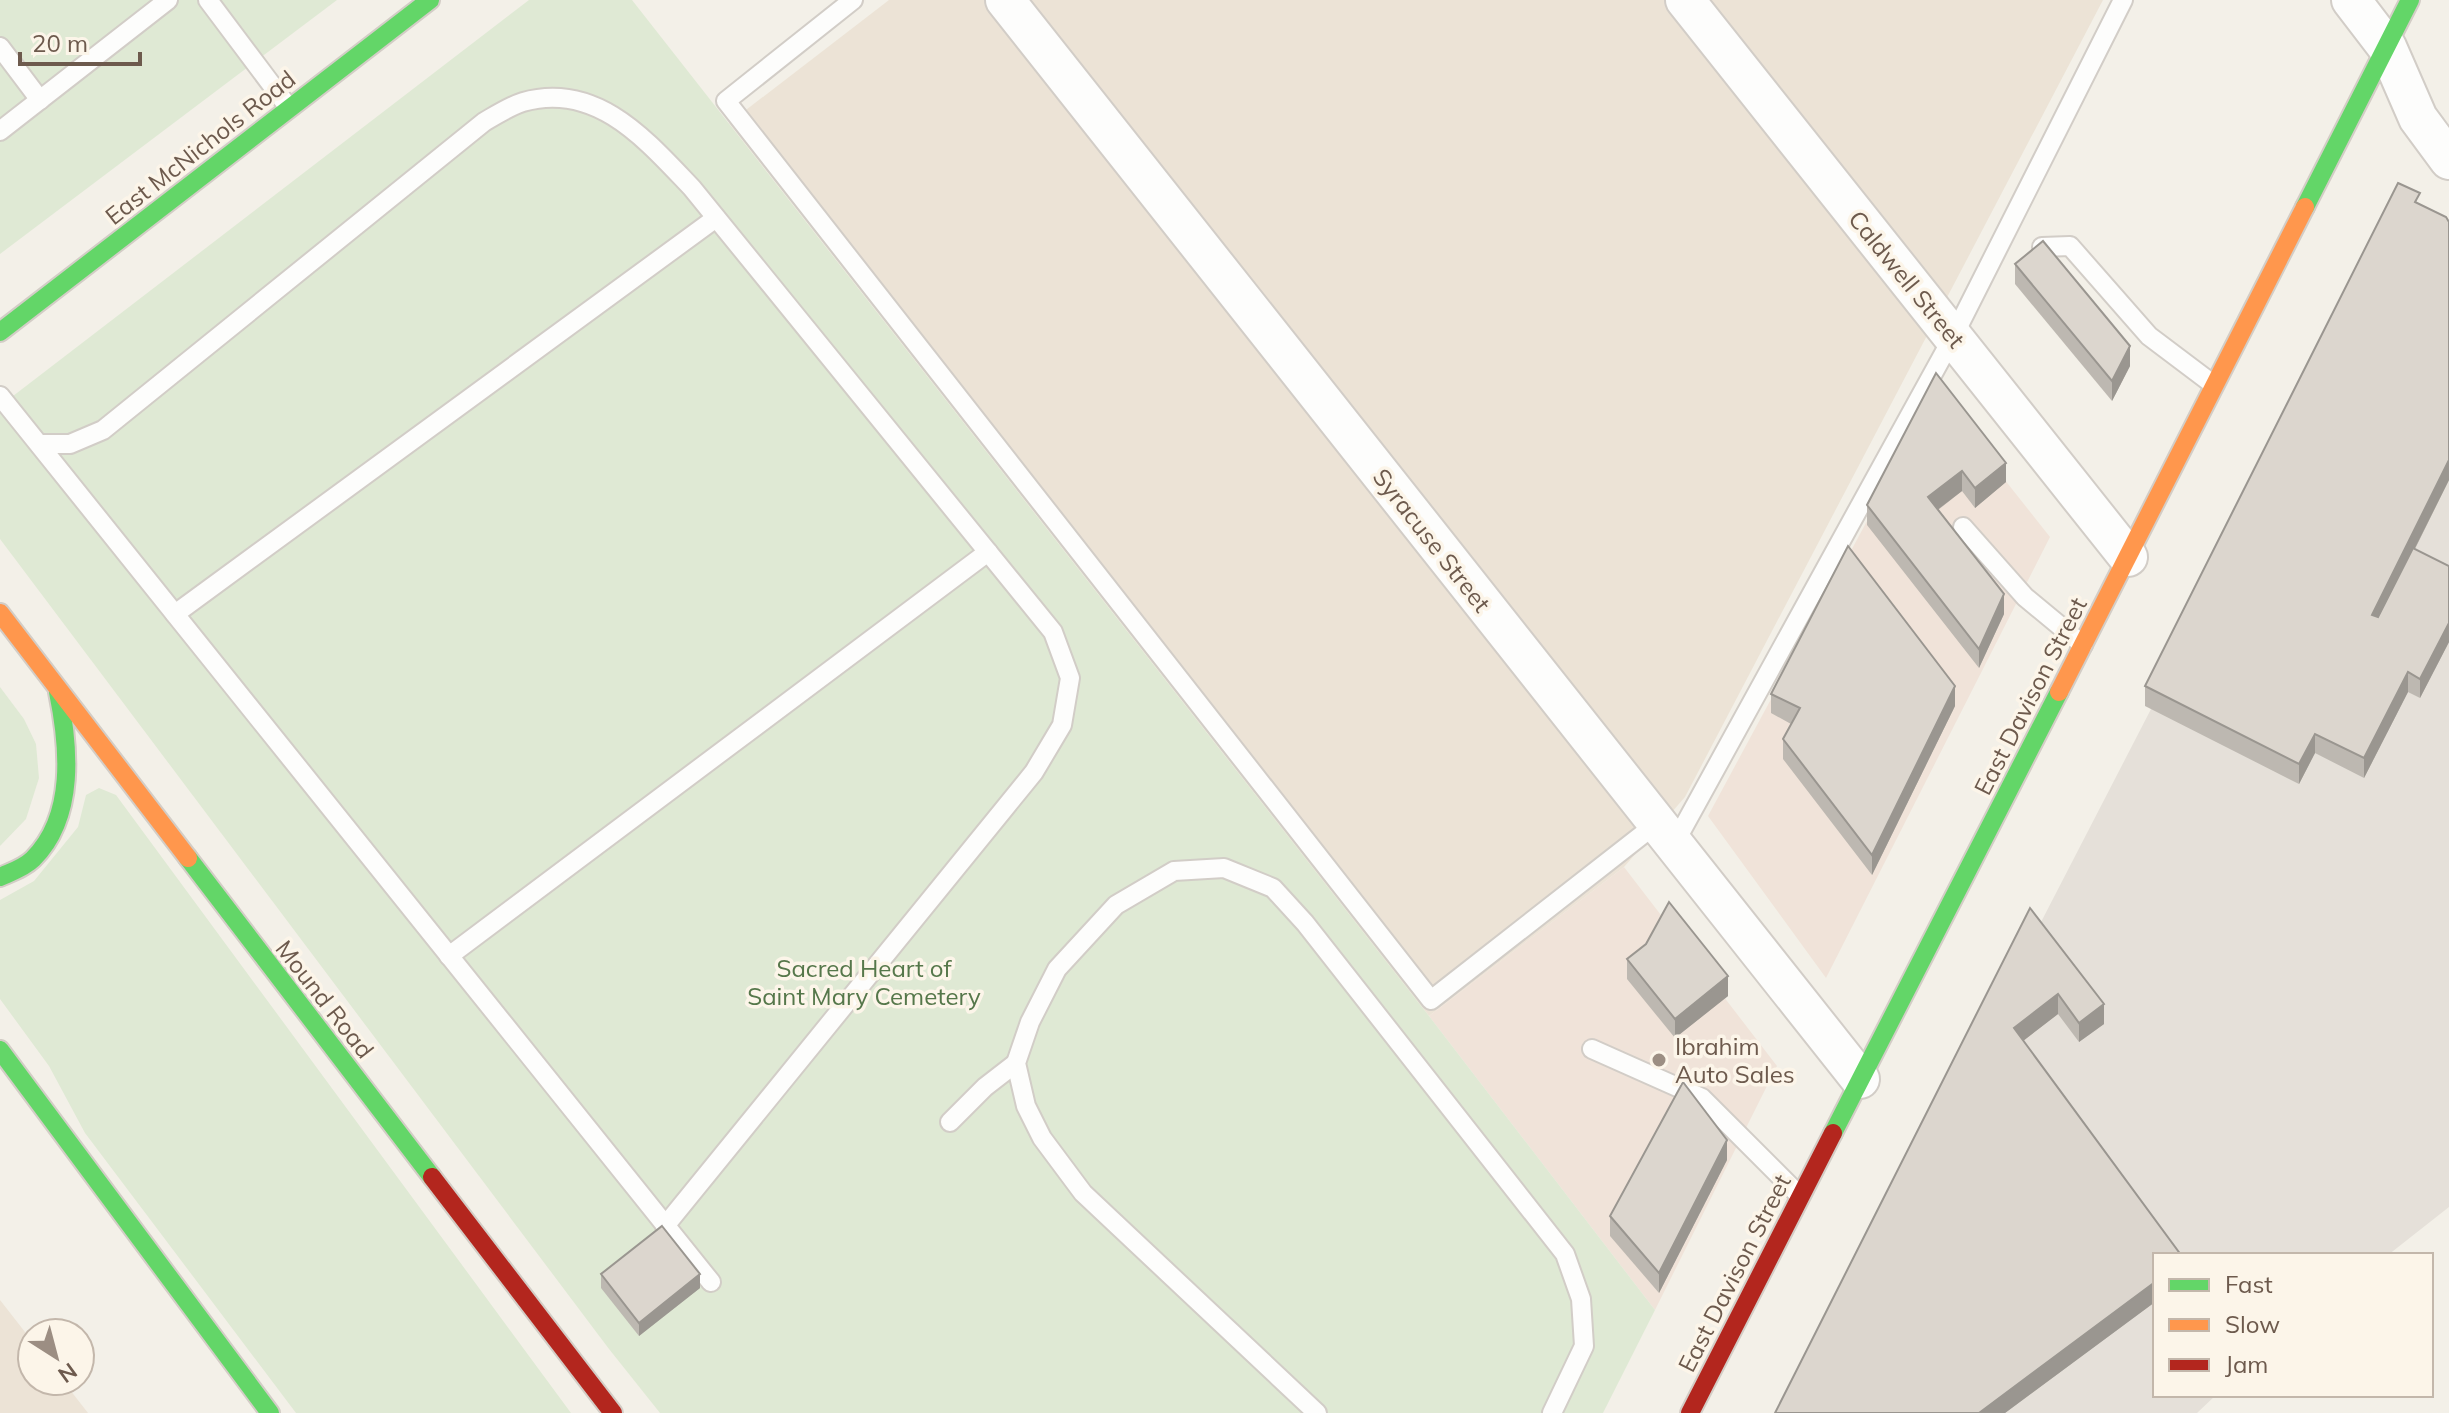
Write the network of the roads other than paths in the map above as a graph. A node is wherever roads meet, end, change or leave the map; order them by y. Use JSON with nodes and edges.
{"nodes":[{"id":1,"x":168,"y":0,"type":"edge"},
{"id":2,"x":208,"y":0,"type":"edge"},
{"id":3,"x":430,"y":0,"type":"edge"},
{"id":4,"x":853,"y":0,"type":"edge"},
{"id":5,"x":1005,"y":0,"type":"edge"},
{"id":6,"x":1685,"y":0,"type":"edge"},
{"id":7,"x":2123,"y":0,"type":"edge"},
{"id":8,"x":2351,"y":0,"type":"edge"},
{"id":9,"x":2410,"y":0,"type":"edge"},
{"id":10,"x":0,"y":47,"type":"edge"},
{"id":11,"x":2387,"y":47,"type":"junction"},
{"id":12,"x":40,"y":100,"type":"junction"},
{"id":13,"x":289,"y":108,"type":"junction"},
{"id":14,"x":0,"y":131,"type":"edge"},
{"id":15,"x":2449,"y":160,"type":"edge"},
{"id":16,"x":716,"y":218,"type":"junction"},
{"id":17,"x":2042,"y":247,"type":"edge"},
{"id":18,"x":0,"y":332,"type":"edge"},
{"id":19,"x":1953,"y":337,"type":"junction"},
{"id":20,"x":2215,"y":386,"type":"junction"},
{"id":21,"x":0,"y":396,"type":"edge"},
{"id":22,"x":39,"y":444,"type":"junction"},
{"id":23,"x":1963,"y":527,"type":"dead end"},
{"id":24,"x":988,"y":552,"type":"junction"},
{"id":25,"x":2128,"y":557,"type":"junction"},
{"id":26,"x":0,"y":613,"type":"edge"},
{"id":27,"x":175,"y":614,"type":"junction"},
{"id":28,"x":2083,"y":645,"type":"junction"},
{"id":29,"x":58,"y":691,"type":"junction"},
{"id":30,"x":1664,"y":835,"type":"junction"},
{"id":31,"x":0,"y":877,"type":"edge"},
{"id":32,"x":449,"y":956,"type":"junction"},
{"id":33,"x":1592,"y":1049,"type":"dead end"},
{"id":34,"x":0,"y":1050,"type":"edge"},
{"id":35,"x":1016,"y":1063,"type":"junction"},
{"id":36,"x":1860,"y":1079,"type":"junction"},
{"id":37,"x":950,"y":1122,"type":"dead end"},
{"id":38,"x":1800,"y":1196,"type":"junction"},
{"id":39,"x":665,"y":1226,"type":"junction"},
{"id":40,"x":711,"y":1282,"type":"dead end"},
{"id":41,"x":270,"y":1413,"type":"edge"},
{"id":42,"x":613,"y":1413,"type":"edge"},
{"id":43,"x":1317,"y":1413,"type":"edge"},
{"id":44,"x":1552,"y":1413,"type":"edge"},
{"id":45,"x":1690,"y":1413,"type":"edge"}],
"edges":[{"from":1,"to":12,"type":"lane"},
{"from":2,"to":13,"type":"lane"},
{"from":3,"to":13,"type":"main road","name":"East McNichols Road"},
{"from":4,"to":30,"type":"lane"},
{"from":5,"to":30,"type":"street","name":"Syracuse Street"},
{"from":6,"to":19,"type":"street","name":"Caldwell Street"},
{"from":7,"to":19,"type":"lane"},
{"from":8,"to":11,"type":"street"},
{"from":9,"to":11,"type":"main road","name":"East Davison Street"},
{"from":10,"to":12,"type":"lane"},
{"from":11,"to":15,"type":"street"},
{"from":11,"to":20,"type":"main road","name":"East Davison Street"},
{"from":12,"to":14,"type":"lane"},
{"from":13,"to":18,"type":"main road","name":"East McNichols Road"},
{"from":16,"to":22,"type":"lane"},
{"from":16,"to":24,"type":"lane"},
{"from":16,"to":27,"type":"lane"},
{"from":17,"to":20,"type":"lane"},
{"from":19,"to":25,"type":"street","name":"Caldwell Street"},
{"from":19,"to":30,"type":"lane"},
{"from":20,"to":25,"type":"main road","name":"East Davison Street"},
{"from":21,"to":22,"type":"lane"},
{"from":22,"to":27,"type":"lane"},
{"from":23,"to":28,"type":"lane"},
{"from":24,"to":32,"type":"lane"},
{"from":24,"to":39,"type":"lane"},
{"from":25,"to":28,"type":"main road","name":"East Davison Street"},
{"from":26,"to":29,"type":"main road","name":"Mound Road"},
{"from":27,"to":32,"type":"lane"},
{"from":28,"to":36,"type":"main road","name":"East Davison Street"},
{"from":29,"to":31,"type":"main road"},
{"from":29,"to":42,"type":"main road","name":"Mound Road"},
{"from":30,"to":36,"type":"street","name":"Syracuse Street"},
{"from":32,"to":39,"type":"lane"},
{"from":33,"to":38,"type":"lane"},
{"from":34,"to":41,"type":"main road"},
{"from":35,"to":37,"type":"lane"},
{"from":35,"to":43,"type":"lane"},
{"from":35,"to":44,"type":"lane"},
{"from":36,"to":38,"type":"main road","name":"East Davison Street"},
{"from":38,"to":45,"type":"main road","name":"East Davison Street"},
{"from":39,"to":40,"type":"lane"}]}
